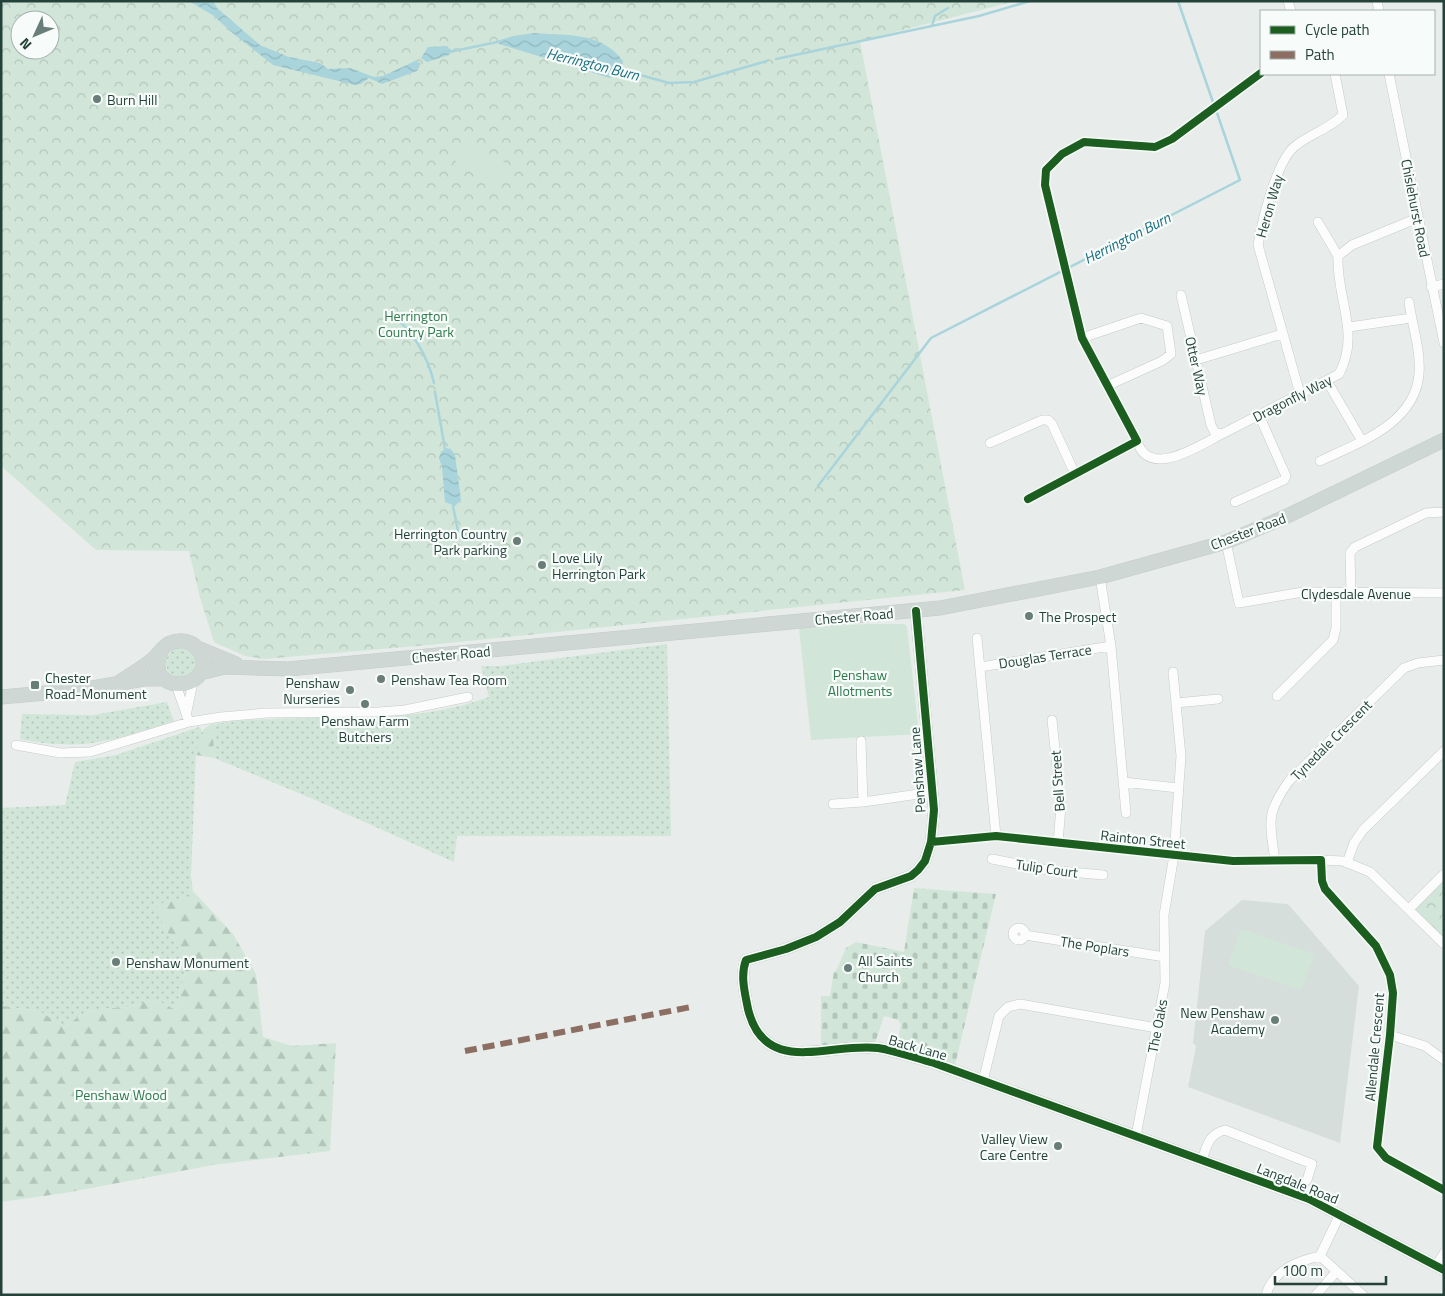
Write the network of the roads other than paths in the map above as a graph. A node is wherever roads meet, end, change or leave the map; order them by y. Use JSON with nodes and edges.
{"nodes":[{"id":1,"x":1260,"y":74,"type":"edge"},
{"id":2,"x":1335,"y":75,"type":"edge"},
{"id":3,"x":1390,"y":75,"type":"edge"},
{"id":4,"x":1418,"y":218,"type":"junction"},
{"id":5,"x":1318,"y":222,"type":"dead end"},
{"id":6,"x":1338,"y":256,"type":"junction"},
{"id":7,"x":1444,"y":284,"type":"edge"},
{"id":8,"x":1431,"y":287,"type":"junction"},
{"id":9,"x":1181,"y":295,"type":"dead end"},
{"id":10,"x":1409,"y":302,"type":"dead end"},
{"id":11,"x":1411,"y":318,"type":"junction"},
{"id":12,"x":1349,"y":327,"type":"junction"},
{"id":13,"x":1282,"y":334,"type":"junction"},
{"id":14,"x":1082,"y":338,"type":"junction"},
{"id":15,"x":1444,"y":342,"type":"edge"},
{"id":16,"x":1196,"y":360,"type":"junction"},
{"id":17,"x":1327,"y":381,"type":"junction"},
{"id":18,"x":1109,"y":385,"type":"junction"},
{"id":19,"x":1300,"y":394,"type":"junction"},
{"id":20,"x":1258,"y":416,"type":"junction"},
{"id":21,"x":1220,"y":434,"type":"junction"},
{"id":22,"x":1441,"y":438,"type":"edge"},
{"id":23,"x":1137,"y":441,"type":"junction"},
{"id":24,"x":1362,"y":441,"type":"junction"},
{"id":25,"x":990,"y":443,"type":"dead end"},
{"id":26,"x":1320,"y":461,"type":"dead end"},
{"id":27,"x":1075,"y":474,"type":"junction"},
{"id":28,"x":1028,"y":499,"type":"dead end"},
{"id":29,"x":1235,"y":502,"type":"dead end"},
{"id":30,"x":1444,"y":512,"type":"edge"},
{"id":31,"x":1226,"y":542,"type":"junction"},
{"id":32,"x":1100,"y":577,"type":"junction"},
{"id":33,"x":1336,"y":592,"type":"junction"},
{"id":34,"x":1351,"y":592,"type":"junction"},
{"id":35,"x":1444,"y":593,"type":"edge"},
{"id":36,"x":916,"y":610,"type":"junction"},
{"id":37,"x":977,"y":638,"type":"dead end"},
{"id":38,"x":196,"y":646,"type":"junction"},
{"id":39,"x":1111,"y":646,"type":"junction"},
{"id":40,"x":161,"y":651,"type":"junction"},
{"id":41,"x":1444,"y":660,"type":"edge"},
{"id":42,"x":244,"y":666,"type":"junction"},
{"id":43,"x":980,"y":667,"type":"junction"},
{"id":44,"x":1173,"y":672,"type":"dead end"},
{"id":45,"x":196,"y":677,"type":"junction"},
{"id":46,"x":120,"y":682,"type":"junction"},
{"id":47,"x":170,"y":682,"type":"junction"},
{"id":48,"x":1277,"y":696,"type":"dead end"},
{"id":49,"x":1,"y":697,"type":"edge"},
{"id":50,"x":468,"y":697,"type":"dead end"},
{"id":51,"x":1218,"y":699,"type":"dead end"},
{"id":52,"x":1176,"y":703,"type":"junction"},
{"id":53,"x":187,"y":711,"type":"junction"},
{"id":54,"x":1052,"y":720,"type":"dead end"},
{"id":55,"x":188,"y":722,"type":"junction"},
{"id":56,"x":861,"y":741,"type":"dead end"},
{"id":57,"x":16,"y":745,"type":"dead end"},
{"id":58,"x":1444,"y":751,"type":"edge"},
{"id":59,"x":1123,"y":782,"type":"junction"},
{"id":60,"x":1178,"y":788,"type":"junction"},
{"id":61,"x":932,"y":792,"type":"junction"},
{"id":62,"x":863,"y":802,"type":"junction"},
{"id":63,"x":833,"y":804,"type":"dead end"},
{"id":64,"x":1126,"y":813,"type":"dead end"},
{"id":65,"x":996,"y":836,"type":"junction"},
{"id":66,"x":931,"y":842,"type":"junction"},
{"id":67,"x":1054,"y":842,"type":"junction"},
{"id":68,"x":1174,"y":855,"type":"junction"},
{"id":69,"x":992,"y":860,"type":"dead end"},
{"id":70,"x":1321,"y":860,"type":"junction"},
{"id":71,"x":1275,"y":861,"type":"junction"},
{"id":72,"x":1347,"y":863,"type":"junction"},
{"id":73,"x":1103,"y":874,"type":"dead end"},
{"id":74,"x":1444,"y":874,"type":"edge"},
{"id":75,"x":1409,"y":908,"type":"junction"},
{"id":76,"x":1025,"y":935,"type":"dead end"},
{"id":77,"x":1444,"y":944,"type":"edge"},
{"id":78,"x":1165,"y":957,"type":"junction"},
{"id":79,"x":743,"y":967,"type":"joint"},
{"id":80,"x":1157,"y":1028,"type":"junction"},
{"id":81,"x":1390,"y":1035,"type":"junction"},
{"id":82,"x":1444,"y":1060,"type":"edge"},
{"id":83,"x":983,"y":1081,"type":"junction"},
{"id":84,"x":1136,"y":1136,"type":"junction"},
{"id":85,"x":1202,"y":1160,"type":"junction"},
{"id":86,"x":1307,"y":1180,"type":"dead end"},
{"id":87,"x":1444,"y":1190,"type":"edge"},
{"id":88,"x":1340,"y":1214,"type":"junction"},
{"id":89,"x":1444,"y":1253,"type":"edge"},
{"id":90,"x":1320,"y":1256,"type":"junction"},
{"id":91,"x":1440,"y":1268,"type":"edge"},
{"id":92,"x":1336,"y":1272,"type":"junction"},
{"id":93,"x":1266,"y":1295,"type":"edge"},
{"id":94,"x":1316,"y":1295,"type":"edge"},
{"id":95,"x":1363,"y":1295,"type":"edge"}],
"edges":[{"from":1,"to":14,"type":"street","name":"Dragonfly Way"},
{"from":2,"to":13,"type":"street","name":"Heron Way"},
{"from":3,"to":4,"type":"street","name":"Chislehurst Road"},
{"from":4,"to":6,"type":"street"},
{"from":4,"to":8,"type":"street","name":"Chislehurst Road"},
{"from":5,"to":6,"type":"street"},
{"from":6,"to":12,"type":"street","name":"Dragonfly Way"},
{"from":7,"to":8,"type":"street"},
{"from":8,"to":15,"type":"street","name":"Chislehurst Road"},
{"from":9,"to":16,"type":"street","name":"Otter Way"},
{"from":10,"to":11,"type":"street"},
{"from":11,"to":12,"type":"street"},
{"from":11,"to":24,"type":"street"},
{"from":12,"to":17,"type":"street","name":"Dragonfly Way"},
{"from":13,"to":16,"type":"street"},
{"from":13,"to":19,"type":"street","name":"Heron Way"},
{"from":14,"to":18,"type":"street","name":"Dragonfly Way"},
{"from":14,"to":18,"type":"street"},
{"from":16,"to":21,"type":"street","name":"Otter Way"},
{"from":17,"to":19,"type":"street","name":"Dragonfly Way"},
{"from":17,"to":24,"type":"street"},
{"from":18,"to":23,"type":"street","name":"Dragonfly Way"},
{"from":19,"to":20,"type":"street","name":"Dragonfly Way"},
{"from":20,"to":21,"type":"street","name":"Dragonfly Way"},
{"from":20,"to":29,"type":"street"},
{"from":21,"to":23,"type":"street","name":"Dragonfly Way"},
{"from":22,"to":31,"type":"main road","name":"Chester Road"},
{"from":23,"to":27,"type":"street"},
{"from":24,"to":26,"type":"street"},
{"from":25,"to":27,"type":"street"},
{"from":27,"to":28,"type":"street"},
{"from":30,"to":34,"type":"street"},
{"from":31,"to":32,"type":"main road","name":"Chester Road"},
{"from":31,"to":33,"type":"street","name":"Clydesdale Avenue"},
{"from":32,"to":36,"type":"main road","name":"Chester Road"},
{"from":32,"to":39,"type":"street"},
{"from":33,"to":34,"type":"street","name":"Clydesdale Avenue"},
{"from":33,"to":48,"type":"street"},
{"from":34,"to":35,"type":"street","name":"Clydesdale Avenue"},
{"from":36,"to":42,"type":"main road","name":"Chester Road"},
{"from":36,"to":61,"type":"street","name":"Penshaw Lane"},
{"from":37,"to":43,"type":"street"},
{"from":38,"to":40,"type":"main road"},
{"from":38,"to":42,"type":"main road","name":"Chester Road"},
{"from":38,"to":45,"type":"main road"},
{"from":39,"to":43,"type":"street","name":"Douglas Terrace"},
{"from":39,"to":59,"type":"street"},
{"from":40,"to":46,"type":"main road"},
{"from":40,"to":47,"type":"main road"},
{"from":41,"to":71,"type":"street","name":"Tynedale Crescent"},
{"from":42,"to":45,"type":"main road","name":"Chester Road"},
{"from":43,"to":65,"type":"street"},
{"from":44,"to":52,"type":"street","name":"The Oaks"},
{"from":45,"to":47,"type":"main road"},
{"from":45,"to":53,"type":"street"},
{"from":46,"to":47,"type":"main road"},
{"from":46,"to":49,"type":"main road"},
{"from":47,"to":53,"type":"street"},
{"from":50,"to":55,"type":"street"},
{"from":51,"to":52,"type":"street"},
{"from":52,"to":60,"type":"street","name":"The Oaks"},
{"from":53,"to":55,"type":"street"},
{"from":54,"to":67,"type":"street","name":"Bell Street"},
{"from":55,"to":57,"type":"street"},
{"from":56,"to":62,"type":"street"},
{"from":58,"to":72,"type":"street"},
{"from":59,"to":60,"type":"street"},
{"from":59,"to":64,"type":"street"},
{"from":60,"to":68,"type":"street","name":"The Oaks"},
{"from":61,"to":62,"type":"street"},
{"from":61,"to":66,"type":"street","name":"Penshaw Lane"},
{"from":62,"to":63,"type":"street"},
{"from":65,"to":66,"type":"street","name":"Rainton Street"},
{"from":65,"to":67,"type":"street","name":"Rainton Street"},
{"from":66,"to":79,"type":"street","name":"Penshaw Lane"},
{"from":67,"to":68,"type":"street","name":"Rainton Street"},
{"from":68,"to":71,"type":"street","name":"Rainton Street"},
{"from":68,"to":78,"type":"street","name":"The Oaks"},
{"from":69,"to":73,"type":"street","name":"Tulip Court"},
{"from":70,"to":71,"type":"street"},
{"from":70,"to":72,"type":"street"},
{"from":70,"to":81,"type":"street","name":"Allendale Crescent"},
{"from":72,"to":75,"type":"street"},
{"from":74,"to":75,"type":"street"},
{"from":75,"to":77,"type":"street"},
{"from":76,"to":78,"type":"street","name":"The Poplars"},
{"from":78,"to":80,"type":"street","name":"The Oaks"},
{"from":79,"to":83,"type":"street","name":"Back Lane"},
{"from":80,"to":83,"type":"street"},
{"from":80,"to":84,"type":"street","name":"The Oaks"},
{"from":81,"to":82,"type":"street"},
{"from":81,"to":87,"type":"street","name":"Allendale Crescent"},
{"from":83,"to":84,"type":"street","name":"Back Lane"},
{"from":84,"to":85,"type":"street","name":"Langdale Road"},
{"from":85,"to":86,"type":"street"},
{"from":85,"to":88,"type":"street","name":"Langdale Road"},
{"from":88,"to":90,"type":"street"},
{"from":88,"to":91,"type":"street","name":"Langdale Road"},
{"from":89,"to":91,"type":"street"},
{"from":90,"to":92,"type":"street"},
{"from":90,"to":93,"type":"street"},
{"from":92,"to":94,"type":"street"},
{"from":92,"to":95,"type":"street"}]}
